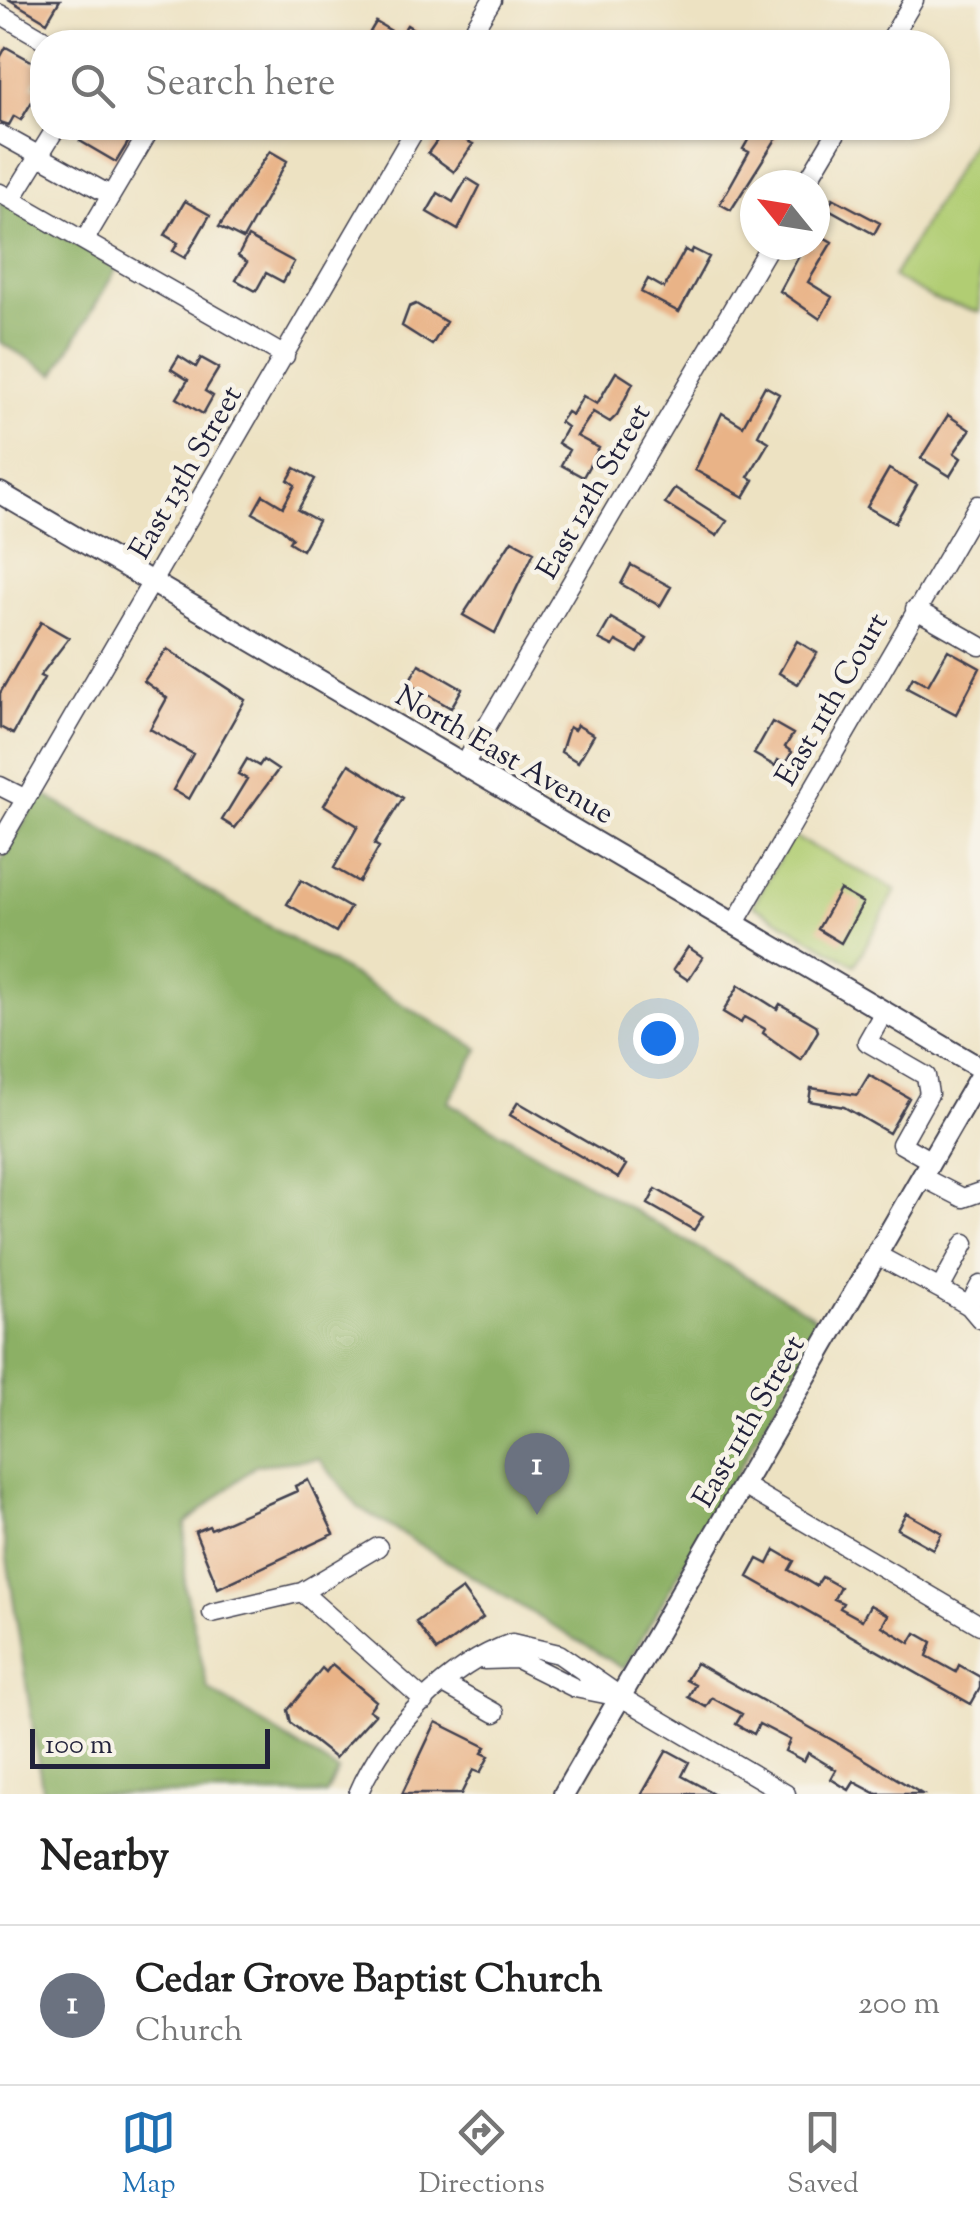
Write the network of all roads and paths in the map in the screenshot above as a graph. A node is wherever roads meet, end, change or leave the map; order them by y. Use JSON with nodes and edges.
{"nodes":[{"id":1,"x":492,"y":0,"type":"edge"},
{"id":2,"x":914,"y":0,"type":"edge"},
{"id":3,"x":0,"y":14,"type":"edge"},
{"id":4,"x":473,"y":30,"type":"edge"},
{"id":5,"x":896,"y":30,"type":"edge"},
{"id":6,"x":30,"y":32,"type":"edge"},
{"id":7,"x":0,"y":134,"type":"edge"},
{"id":8,"x":49,"y":140,"type":"edge"},
{"id":9,"x":144,"y":140,"type":"edge"},
{"id":10,"x":409,"y":140,"type":"edge"},
{"id":11,"x":832,"y":140,"type":"edge"},
{"id":12,"x":38,"y":158,"type":"junction"},
{"id":13,"x":814,"y":170,"type":"edge"},
{"id":14,"x":6,"y":196,"type":"edge"},
{"id":15,"x":110,"y":196,"type":"junction"},
{"id":16,"x":84,"y":241,"type":"junction"},
{"id":17,"x":761,"y":260,"type":"edge"},
{"id":18,"x":285,"y":356,"type":"junction"},
{"id":19,"x":0,"y":493,"type":"edge"},
{"id":20,"x":978,"y":504,"type":"edge"},
{"id":21,"x":153,"y":583,"type":"junction"},
{"id":22,"x":915,"y":609,"type":"junction"},
{"id":23,"x":980,"y":646,"type":"edge"},
{"id":24,"x":464,"y":765,"type":"junction"},
{"id":25,"x":0,"y":786,"type":"edge"},
{"id":26,"x":26,"y":799,"type":"junction"},
{"id":27,"x":0,"y":843,"type":"edge"},
{"id":28,"x":735,"y":923,"type":"junction"},
{"id":29,"x":884,"y":1012,"type":"junction"},
{"id":30,"x":980,"y":1068,"type":"edge"},
{"id":31,"x":980,"y":1076,"type":"edge"},
{"id":32,"x":927,"y":1169,"type":"junction"},
{"id":33,"x":980,"y":1192,"type":"edge"},
{"id":34,"x":965,"y":1244,"type":"dead end"},
{"id":35,"x":878,"y":1255,"type":"junction"},
{"id":36,"x":980,"y":1285,"type":"edge"},
{"id":37,"x":940,"y":1289,"type":"junction"},
{"id":38,"x":974,"y":1313,"type":"edge"},
{"id":39,"x":744,"y":1486,"type":"junction"},
{"id":40,"x":378,"y":1547,"type":"dead end"},
{"id":41,"x":302,"y":1592,"type":"junction"},
{"id":42,"x":212,"y":1613,"type":"dead end"},
{"id":43,"x":980,"y":1625,"type":"edge"},
{"id":44,"x":444,"y":1684,"type":"junction"},
{"id":45,"x":621,"y":1697,"type":"junction"},
{"id":46,"x":425,"y":1701,"type":"junction"},
{"id":47,"x":495,"y":1713,"type":"dead end"},
{"id":48,"x":358,"y":1794,"type":"edge"},
{"id":49,"x":564,"y":1794,"type":"edge"},
{"id":50,"x":786,"y":1794,"type":"edge"}],
"edges":[{"from":1,"to":4,"type":"street"},
{"from":2,"to":5,"type":"street"},
{"from":3,"to":6,"type":"street"},
{"from":7,"to":12,"type":"street"},
{"from":8,"to":12,"type":"street"},
{"from":9,"to":15,"type":"street"},
{"from":10,"to":18,"type":"street","name":"East 13th Street"},
{"from":11,"to":13,"type":"street"},
{"from":12,"to":14,"type":"street"},
{"from":12,"to":15,"type":"street"},
{"from":14,"to":16,"type":"street"},
{"from":15,"to":16,"type":"street"},
{"from":16,"to":18,"type":"street"},
{"from":17,"to":24,"type":"street","name":"East 12th Street"},
{"from":18,"to":21,"type":"street","name":"East 13th Street"},
{"from":19,"to":21,"type":"main road","name":"North East Avenue"},
{"from":20,"to":22,"type":"street","name":"East 11th Court"},
{"from":21,"to":24,"type":"main road","name":"North East Avenue"},
{"from":21,"to":26,"type":"street","name":"East 13th Street"},
{"from":22,"to":23,"type":"street"},
{"from":22,"to":28,"type":"street","name":"East 11th Court"},
{"from":24,"to":28,"type":"main road","name":"North East Avenue"},
{"from":25,"to":26,"type":"street"},
{"from":26,"to":27,"type":"street","name":"East 13th Street"},
{"from":28,"to":29,"type":"main road","name":"North East Avenue"},
{"from":29,"to":30,"type":"main road","name":"North East Avenue"},
{"from":29,"to":32,"type":"street"},
{"from":31,"to":32,"type":"main road","name":"East 11th Street"},
{"from":32,"to":33,"type":"street"},
{"from":32,"to":35,"type":"main road","name":"East 11th Street"},
{"from":34,"to":37,"type":"street"},
{"from":35,"to":37,"type":"street"},
{"from":35,"to":39,"type":"main road","name":"East 11th Street"},
{"from":36,"to":38,"type":"street"},
{"from":37,"to":38,"type":"street"},
{"from":39,"to":43,"type":"street"},
{"from":39,"to":45,"type":"main road","name":"East 11th Street"},
{"from":40,"to":41,"type":"street"},
{"from":41,"to":42,"type":"street"},
{"from":41,"to":46,"type":"street"},
{"from":44,"to":45,"type":"street"},
{"from":44,"to":46,"type":"street"},
{"from":44,"to":47,"type":"street"},
{"from":45,"to":49,"type":"main road","name":"East 11th Street"},
{"from":45,"to":50,"type":"street"},
{"from":46,"to":48,"type":"street"}]}
